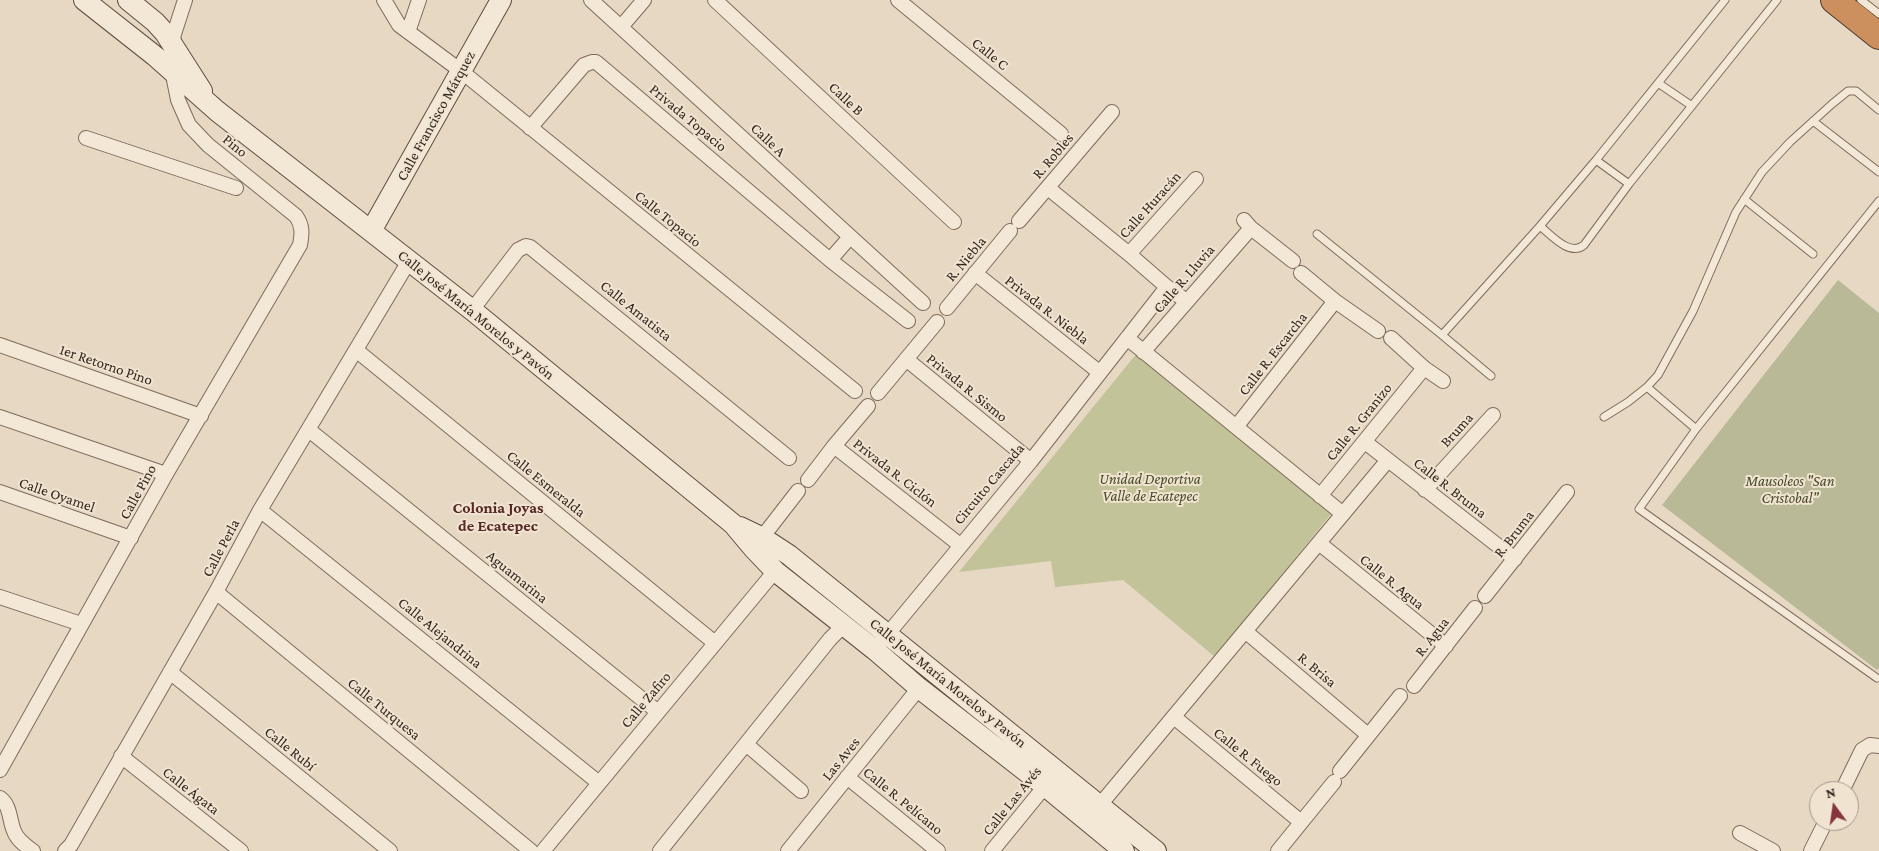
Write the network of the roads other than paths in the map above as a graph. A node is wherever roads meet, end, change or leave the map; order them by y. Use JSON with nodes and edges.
{"nodes":[{"id":1,"x":84,"y":0,"type":"edge"},
{"id":2,"x":128,"y":0,"type":"edge"},
{"id":3,"x":185,"y":0,"type":"edge"},
{"id":4,"x":384,"y":0,"type":"edge"},
{"id":5,"x":419,"y":0,"type":"edge"},
{"id":6,"x":502,"y":0,"type":"edge"},
{"id":7,"x":591,"y":0,"type":"edge"},
{"id":8,"x":644,"y":0,"type":"edge"},
{"id":9,"x":715,"y":0,"type":"edge"},
{"id":10,"x":898,"y":0,"type":"edge"},
{"id":11,"x":1725,"y":0,"type":"edge"},
{"id":12,"x":1777,"y":0,"type":"edge"},
{"id":13,"x":1834,"y":0,"type":"edge"},
{"id":14,"x":1861,"y":0,"type":"edge"},
{"id":15,"x":1879,"y":14,"type":"edge"},
{"id":16,"x":621,"y":27,"type":"junction"},
{"id":17,"x":408,"y":32,"type":"junction"},
{"id":18,"x":1879,"y":36,"type":"edge"},
{"id":19,"x":173,"y":43,"type":"junction"},
{"id":20,"x":461,"y":71,"type":"junction"},
{"id":21,"x":172,"y":72,"type":"junction"},
{"id":22,"x":1658,"y":83,"type":"junction"},
{"id":23,"x":1692,"y":106,"type":"junction"},
{"id":24,"x":1879,"y":110,"type":"edge"},
{"id":25,"x":217,"y":111,"type":"junction"},
{"id":26,"x":1112,"y":112,"type":"dead end"},
{"id":27,"x":1813,"y":121,"type":"junction"},
{"id":28,"x":530,"y":128,"type":"junction"},
{"id":29,"x":1061,"y":134,"type":"dead end"},
{"id":30,"x":86,"y":138,"type":"dead end"},
{"id":31,"x":1596,"y":160,"type":"junction"},
{"id":32,"x":1879,"y":172,"type":"edge"},
{"id":33,"x":1196,"y":179,"type":"dead end"},
{"id":34,"x":1630,"y":184,"type":"junction"},
{"id":35,"x":236,"y":188,"type":"dead end"},
{"id":36,"x":1048,"y":188,"type":"junction"},
{"id":37,"x":1744,"y":199,"type":"junction"},
{"id":38,"x":1879,"y":202,"type":"edge"},
{"id":39,"x":954,"y":222,"type":"dead end"},
{"id":40,"x":1014,"y":226,"type":"joint"},
{"id":41,"x":1540,"y":226,"type":"junction"},
{"id":42,"x":302,"y":229,"type":"joint"},
{"id":43,"x":371,"y":231,"type":"junction"},
{"id":44,"x":1317,"y":234,"type":"dead end"},
{"id":45,"x":850,"y":237,"type":"junction"},
{"id":46,"x":1129,"y":254,"type":"junction"},
{"id":47,"x":1813,"y":254,"type":"dead end"},
{"id":48,"x":830,"y":260,"type":"junction"},
{"id":49,"x":409,"y":261,"type":"junction"},
{"id":50,"x":975,"y":273,"type":"junction"},
{"id":51,"x":1167,"y":287,"type":"junction"},
{"id":52,"x":1186,"y":301,"type":"junction"},
{"id":53,"x":1335,"y":301,"type":"junction"},
{"id":54,"x":923,"y":303,"type":"dead end"},
{"id":55,"x":947,"y":308,"type":"dead end"},
{"id":56,"x":472,"y":310,"type":"junction"},
{"id":57,"x":908,"y":321,"type":"dead end"},
{"id":58,"x":937,"y":322,"type":"dead end"},
{"id":59,"x":1378,"y":331,"type":"dead end"},
{"id":60,"x":1442,"y":335,"type":"junction"},
{"id":61,"x":1127,"y":338,"type":"junction"},
{"id":62,"x":1390,"y":338,"type":"dead end"},
{"id":63,"x":0,"y":345,"type":"edge"},
{"id":64,"x":356,"y":350,"type":"junction"},
{"id":65,"x":1143,"y":352,"type":"junction"},
{"id":66,"x":906,"y":359,"type":"junction"},
{"id":67,"x":1424,"y":368,"type":"junction"},
{"id":68,"x":1099,"y":372,"type":"junction"},
{"id":69,"x":1492,"y":376,"type":"dead end"},
{"id":70,"x":1443,"y":382,"type":"dead end"},
{"id":71,"x":1647,"y":387,"type":"junction"},
{"id":72,"x":855,"y":391,"type":"dead end"},
{"id":73,"x":878,"y":393,"type":"dead end"},
{"id":74,"x":868,"y":406,"type":"dead end"},
{"id":75,"x":1493,"y":414,"type":"dead end"},
{"id":76,"x":200,"y":416,"type":"junction"},
{"id":77,"x":0,"y":417,"type":"edge"},
{"id":78,"x":1604,"y":417,"type":"dead end"},
{"id":79,"x":1236,"y":427,"type":"junction"},
{"id":80,"x":1696,"y":429,"type":"junction"},
{"id":81,"x":309,"y":430,"type":"junction"},
{"id":82,"x":1365,"y":442,"type":"junction"},
{"id":83,"x":834,"y":446,"type":"junction"},
{"id":84,"x":790,"y":458,"type":"dead end"},
{"id":85,"x":1388,"y":460,"type":"junction"},
{"id":86,"x":1031,"y":461,"type":"junction"},
{"id":87,"x":166,"y":474,"type":"junction"},
{"id":88,"x":808,"y":480,"type":"dead end"},
{"id":89,"x":1426,"y":490,"type":"junction"},
{"id":90,"x":798,"y":491,"type":"dead end"},
{"id":91,"x":0,"y":492,"type":"edge"},
{"id":92,"x":1567,"y":492,"type":"dead end"},
{"id":93,"x":1320,"y":496,"type":"junction"},
{"id":94,"x":260,"y":510,"type":"junction"},
{"id":95,"x":1343,"y":514,"type":"junction"},
{"id":96,"x":131,"y":538,"type":"junction"},
{"id":97,"x":758,"y":543,"type":"junction"},
{"id":98,"x":1319,"y":543,"type":"junction"},
{"id":99,"x":960,"y":545,"type":"junction"},
{"id":100,"x":1514,"y":559,"type":"junction"},
{"id":101,"x":775,"y":570,"type":"junction"},
{"id":102,"x":216,"y":592,"type":"junction"},
{"id":103,"x":1485,"y":596,"type":"dead end"},
{"id":104,"x":0,"y":597,"type":"edge"},
{"id":105,"x":1475,"y":608,"type":"dead end"},
{"id":106,"x":81,"y":624,"type":"junction"},
{"id":107,"x":843,"y":626,"type":"junction"},
{"id":108,"x":1245,"y":631,"type":"junction"},
{"id":109,"x":888,"y":634,"type":"junction"},
{"id":110,"x":715,"y":643,"type":"junction"},
{"id":111,"x":1446,"y":646,"type":"junction"},
{"id":112,"x":875,"y":650,"type":"junction"},
{"id":113,"x":170,"y":672,"type":"junction"},
{"id":114,"x":1877,"y":678,"type":"dead end"},
{"id":115,"x":1414,"y":686,"type":"dead end"},
{"id":116,"x":919,"y":688,"type":"junction"},
{"id":117,"x":1400,"y":696,"type":"dead end"},
{"id":118,"x":658,"y":712,"type":"junction"},
{"id":119,"x":1174,"y":717,"type":"junction"},
{"id":120,"x":1368,"y":734,"type":"junction"},
{"id":121,"x":746,"y":744,"type":"junction"},
{"id":122,"x":1874,"y":746,"type":"edge"},
{"id":123,"x":121,"y":756,"type":"junction"},
{"id":124,"x":0,"y":770,"type":"edge"},
{"id":125,"x":1058,"y":771,"type":"junction"},
{"id":126,"x":847,"y":777,"type":"junction"},
{"id":127,"x":1847,"y":781,"type":"edge"},
{"id":128,"x":599,"y":783,"type":"junction"},
{"id":129,"x":1045,"y":786,"type":"junction"},
{"id":130,"x":801,"y":791,"type":"dead end"},
{"id":131,"x":0,"y":798,"type":"edge"},
{"id":132,"x":1100,"y":805,"type":"junction"},
{"id":133,"x":1087,"y":821,"type":"junction"},
{"id":134,"x":1301,"y":822,"type":"junction"},
{"id":135,"x":1821,"y":831,"type":"edge"},
{"id":136,"x":1740,"y":834,"type":"dead end"},
{"id":137,"x":33,"y":851,"type":"edge"},
{"id":138,"x":65,"y":851,"type":"edge"},
{"id":139,"x":241,"y":851,"type":"edge"},
{"id":140,"x":390,"y":851,"type":"edge"},
{"id":141,"x":531,"y":851,"type":"edge"},
{"id":142,"x":543,"y":851,"type":"edge"},
{"id":143,"x":660,"y":851,"type":"edge"},
{"id":144,"x":788,"y":851,"type":"edge"},
{"id":145,"x":938,"y":851,"type":"edge"},
{"id":146,"x":992,"y":851,"type":"edge"},
{"id":147,"x":1124,"y":851,"type":"edge"},
{"id":148,"x":1156,"y":851,"type":"edge"},
{"id":149,"x":1278,"y":851,"type":"edge"},
{"id":150,"x":1773,"y":851,"type":"edge"},
{"id":151,"x":1811,"y":851,"type":"edge"}],
"edges":[{"from":1,"to":21,"type":"street","name":"Calle José María Morelos y Pavón"},
{"from":2,"to":19,"type":"street","name":"Calle José María Morelos y Pavón"},
{"from":3,"to":19,"type":"street","name":"Pino"},
{"from":4,"to":17,"type":"street","name":"Calle Topacio"},
{"from":5,"to":17,"type":"street"},
{"from":6,"to":20,"type":"street","name":"Calle Francisco Márquez"},
{"from":7,"to":16,"type":"street","name":"Calle A"},
{"from":8,"to":16,"type":"street"},
{"from":9,"to":39,"type":"street","name":"Calle B"},
{"from":10,"to":29,"type":"street","name":"Calle C"},
{"from":11,"to":22,"type":"lane"},
{"from":12,"to":23,"type":"lane"},
{"from":13,"to":18,"type":"highway"},
{"from":14,"to":15,"type":"lane"},
{"from":16,"to":45,"type":"street","name":"Calle A"},
{"from":17,"to":20,"type":"street","name":"Calle Topacio"},
{"from":19,"to":21,"type":"street","name":"Pino"},
{"from":19,"to":25,"type":"street","name":"Calle José María Morelos y Pavón"},
{"from":20,"to":28,"type":"street","name":"Calle Topacio"},
{"from":20,"to":43,"type":"street","name":"Calle Francisco Márquez"},
{"from":21,"to":25,"type":"street","name":"Calle José María Morelos y Pavón"},
{"from":21,"to":42,"type":"street","name":"Pino"},
{"from":22,"to":23,"type":"lane"},
{"from":22,"to":31,"type":"lane"},
{"from":23,"to":34,"type":"lane"},
{"from":24,"to":27,"type":"lane"},
{"from":25,"to":43,"type":"street","name":"Calle José María Morelos y Pavón"},
{"from":26,"to":36,"type":"street","name":"R. Robles"},
{"from":27,"to":32,"type":"lane"},
{"from":27,"to":37,"type":"lane"},
{"from":28,"to":48,"type":"street","name":"Privada Topacio"},
{"from":28,"to":72,"type":"street","name":"Calle Topacio"},
{"from":30,"to":35,"type":"street"},
{"from":31,"to":34,"type":"lane"},
{"from":31,"to":41,"type":"lane"},
{"from":33,"to":46,"type":"street","name":"Calle Huracán"},
{"from":34,"to":41,"type":"lane"},
{"from":36,"to":40,"type":"street","name":"R. Robles"},
{"from":36,"to":46,"type":"street"},
{"from":37,"to":47,"type":"lane"},
{"from":37,"to":71,"type":"lane"},
{"from":38,"to":80,"type":"lane"},
{"from":40,"to":50,"type":"street","name":"R. Niebla"},
{"from":41,"to":60,"type":"lane"},
{"from":42,"to":76,"type":"street","name":"Calle Pino"},
{"from":43,"to":49,"type":"street","name":"Calle José María Morelos y Pavón"},
{"from":44,"to":60,"type":"lane"},
{"from":45,"to":48,"type":"street"},
{"from":45,"to":54,"type":"street","name":"Calle A"},
{"from":46,"to":51,"type":"street"},
{"from":48,"to":57,"type":"street","name":"Privada Topacio"},
{"from":49,"to":56,"type":"street","name":"Calle José María Morelos y Pavón"},
{"from":49,"to":64,"type":"street","name":"Calle Perla"},
{"from":50,"to":55,"type":"street","name":"R. Niebla"},
{"from":50,"to":68,"type":"street","name":"Privada R. Niebla"},
{"from":51,"to":52,"type":"street"},
{"from":51,"to":61,"type":"street","name":"Circuito Cascada"},
{"from":52,"to":53,"type":"street","name":"Calle R. Lluvia"},
{"from":52,"to":65,"type":"street","name":"Calle R. Lluvia"},
{"from":53,"to":59,"type":"street"},
{"from":53,"to":79,"type":"street","name":"Calle R. Escarcha"},
{"from":56,"to":84,"type":"street","name":"Calle Amatista"},
{"from":56,"to":97,"type":"street","name":"Calle José María Morelos y Pavón"},
{"from":58,"to":66,"type":"street"},
{"from":60,"to":69,"type":"lane"},
{"from":61,"to":65,"type":"street"},
{"from":61,"to":68,"type":"street","name":"Circuito Cascada"},
{"from":62,"to":67,"type":"street"},
{"from":63,"to":76,"type":"street","name":"1er Retorno Pino"},
{"from":64,"to":81,"type":"street","name":"Calle Perla"},
{"from":64,"to":110,"type":"street","name":"Calle Esmeralda"},
{"from":65,"to":79,"type":"street"},
{"from":66,"to":73,"type":"street"},
{"from":66,"to":86,"type":"street","name":"Privada R. Sismo"},
{"from":67,"to":70,"type":"street"},
{"from":67,"to":82,"type":"street","name":"Calle R. Granizo"},
{"from":68,"to":86,"type":"street","name":"Circuito Cascada"},
{"from":71,"to":78,"type":"lane"},
{"from":71,"to":80,"type":"lane"},
{"from":74,"to":83,"type":"street"},
{"from":75,"to":89,"type":"street","name":"Bruma"},
{"from":76,"to":87,"type":"street","name":"Calle Pino"},
{"from":77,"to":87,"type":"street"},
{"from":79,"to":93,"type":"street"},
{"from":80,"to":114,"type":"lane"},
{"from":81,"to":94,"type":"street","name":"Calle Perla"},
{"from":81,"to":118,"type":"street","name":"Aguamarina"},
{"from":82,"to":85,"type":"street","name":"Calle R. Bruma"},
{"from":82,"to":93,"type":"street","name":"Calle R. Granizo"},
{"from":83,"to":88,"type":"street"},
{"from":83,"to":99,"type":"street","name":"Privada R. Ciclón"},
{"from":85,"to":89,"type":"street","name":"Calle R. Bruma"},
{"from":85,"to":95,"type":"street"},
{"from":86,"to":99,"type":"street","name":"Circuito Cascada"},
{"from":87,"to":96,"type":"street","name":"Calle Pino"},
{"from":89,"to":100,"type":"street","name":"Calle R. Bruma"},
{"from":90,"to":97,"type":"street"},
{"from":91,"to":96,"type":"street","name":"Calle Oyamel"},
{"from":92,"to":100,"type":"street","name":"R. Bruma"},
{"from":93,"to":95,"type":"street"},
{"from":94,"to":102,"type":"street","name":"Calle Perla"},
{"from":94,"to":128,"type":"street","name":"Calle Alejandrina"},
{"from":95,"to":98,"type":"street"},
{"from":96,"to":106,"type":"street","name":"Calle Pino"},
{"from":97,"to":101,"type":"street","name":"Calle José María Morelos y Pavón"},
{"from":97,"to":109,"type":"street","name":"Calle José María Morelos y Pavón"},
{"from":98,"to":108,"type":"street"},
{"from":98,"to":111,"type":"street","name":"Calle R. Agua"},
{"from":99,"to":109,"type":"street","name":"Circuito Cascada"},
{"from":100,"to":103,"type":"street","name":"R. Bruma"},
{"from":101,"to":107,"type":"street","name":"Calle José María Morelos y Pavón"},
{"from":101,"to":110,"type":"street","name":"Calle Zafiro"},
{"from":102,"to":113,"type":"street","name":"Calle Perla"},
{"from":102,"to":141,"type":"street","name":"Calle Turquesa"},
{"from":104,"to":106,"type":"street"},
{"from":105,"to":111,"type":"street","name":"R. Agua"},
{"from":106,"to":124,"type":"street","name":"Calle Pino"},
{"from":107,"to":112,"type":"street","name":"Calle José María Morelos y Pavón"},
{"from":107,"to":121,"type":"street"},
{"from":108,"to":119,"type":"street"},
{"from":108,"to":120,"type":"street","name":"R. Brisa"},
{"from":109,"to":112,"type":"street","name":"Circuito Cascada"},
{"from":109,"to":125,"type":"street","name":"Calle José María Morelos y Pavón"},
{"from":110,"to":118,"type":"street","name":"Calle Zafiro"},
{"from":111,"to":115,"type":"street","name":"R. Agua"},
{"from":112,"to":116,"type":"street","name":"Calle José María Morelos y Pavón"},
{"from":113,"to":123,"type":"street","name":"Calle Perla"},
{"from":113,"to":140,"type":"street","name":"Calle Rubí"},
{"from":116,"to":126,"type":"street","name":"Las Aves"},
{"from":116,"to":129,"type":"street","name":"Calle José María Morelos y Pavón"},
{"from":117,"to":120,"type":"street"},
{"from":118,"to":128,"type":"street","name":"Calle Zafiro"},
{"from":119,"to":132,"type":"street"},
{"from":119,"to":134,"type":"street","name":"Calle R. Fuego"},
{"from":120,"to":134,"type":"street"},
{"from":121,"to":130,"type":"street"},
{"from":121,"to":143,"type":"street"},
{"from":122,"to":127,"type":"street"},
{"from":123,"to":138,"type":"street","name":"Calle Perla"},
{"from":123,"to":139,"type":"street","name":"Calle Ágata"},
{"from":125,"to":129,"type":"street","name":"Calle Las Avés"},
{"from":125,"to":132,"type":"street","name":"Calle José María Morelos y Pavón"},
{"from":126,"to":144,"type":"street","name":"Las Aves"},
{"from":126,"to":145,"type":"street","name":"Calle R. Pelícano"},
{"from":128,"to":142,"type":"street","name":"Calle Zafiro"},
{"from":129,"to":133,"type":"street","name":"Calle José María Morelos y Pavón"},
{"from":129,"to":146,"type":"street","name":"Calle Las Avés"},
{"from":131,"to":137,"type":"street"},
{"from":132,"to":133,"type":"street"},
{"from":132,"to":148,"type":"street","name":"Calle José María Morelos y Pavón"},
{"from":133,"to":147,"type":"street","name":"Calle José María Morelos y Pavón"},
{"from":134,"to":149,"type":"street"},
{"from":135,"to":151,"type":"street"},
{"from":136,"to":150,"type":"street"}]}
